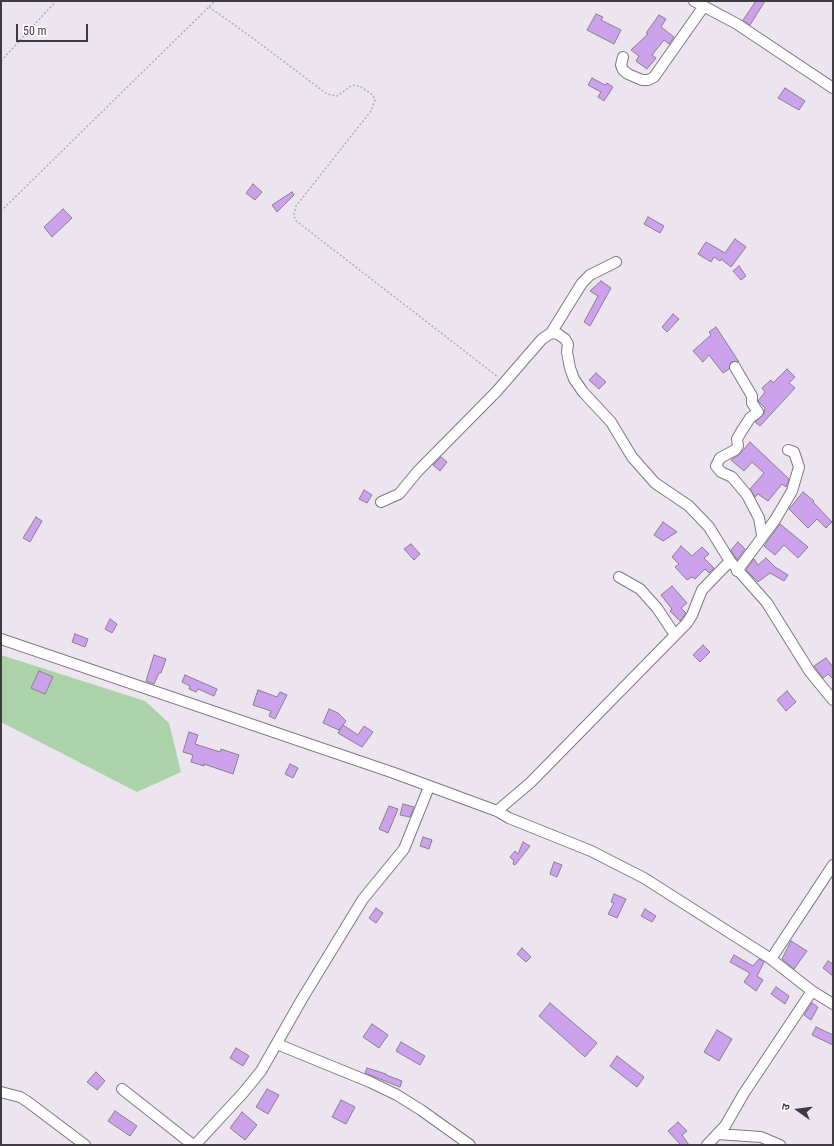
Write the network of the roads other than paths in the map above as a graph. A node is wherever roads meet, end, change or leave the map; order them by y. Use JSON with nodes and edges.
{"nodes":[{"id":1,"x":694,"y":1,"type":"edge"},
{"id":2,"x":704,"y":6,"type":"junction"},
{"id":3,"x":623,"y":57,"type":"dead end"},
{"id":4,"x":833,"y":88,"type":"edge"},
{"id":5,"x":616,"y":262,"type":"dead end"},
{"id":6,"x":551,"y":333,"type":"junction"},
{"id":7,"x":735,"y":367,"type":"dead end"},
{"id":8,"x":788,"y":450,"type":"dead end"},
{"id":9,"x":380,"y":502,"type":"dead end"},
{"id":10,"x":762,"y":535,"type":"junction"},
{"id":11,"x":730,"y":561,"type":"junction"},
{"id":12,"x":737,"y":571,"type":"junction"},
{"id":13,"x":619,"y":577,"type":"dead end"},
{"id":14,"x":675,"y":634,"type":"junction"},
{"id":15,"x":1,"y":639,"type":"edge"},
{"id":16,"x":833,"y":700,"type":"edge"},
{"id":17,"x":429,"y":787,"type":"junction"},
{"id":18,"x":497,"y":811,"type":"junction"},
{"id":19,"x":833,"y":865,"type":"edge"},
{"id":20,"x":771,"y":959,"type":"junction"},
{"id":21,"x":812,"y":991,"type":"junction"},
{"id":22,"x":833,"y":1004,"type":"edge"},
{"id":23,"x":278,"y":1044,"type":"junction"},
{"id":24,"x":122,"y":1089,"type":"dead end"},
{"id":25,"x":1,"y":1092,"type":"edge"},
{"id":26,"x":718,"y":1134,"type":"junction"},
{"id":27,"x":708,"y":1143,"type":"edge"},
{"id":28,"x":85,"y":1145,"type":"edge"},
{"id":29,"x":194,"y":1145,"type":"edge"},
{"id":30,"x":470,"y":1145,"type":"edge"},
{"id":31,"x":780,"y":1145,"type":"edge"}],
"edges":[{"from":1,"to":2,"type":"street"},
{"from":2,"to":3,"type":"street"},
{"from":2,"to":4,"type":"street"},
{"from":5,"to":6,"type":"street"},
{"from":6,"to":9,"type":"street"},
{"from":6,"to":11,"type":"street"},
{"from":7,"to":10,"type":"street"},
{"from":8,"to":10,"type":"street"},
{"from":10,"to":12,"type":"street"},
{"from":11,"to":12,"type":"street"},
{"from":11,"to":14,"type":"street"},
{"from":12,"to":16,"type":"street"},
{"from":13,"to":14,"type":"street"},
{"from":14,"to":18,"type":"street"},
{"from":15,"to":17,"type":"street"},
{"from":17,"to":18,"type":"street"},
{"from":17,"to":23,"type":"street"},
{"from":18,"to":20,"type":"street"},
{"from":19,"to":20,"type":"street"},
{"from":20,"to":21,"type":"street"},
{"from":21,"to":22,"type":"street"},
{"from":21,"to":26,"type":"street"},
{"from":23,"to":29,"type":"street"},
{"from":23,"to":30,"type":"street"},
{"from":24,"to":29,"type":"street"},
{"from":25,"to":28,"type":"street"},
{"from":26,"to":27,"type":"street"},
{"from":26,"to":31,"type":"street"}]}
